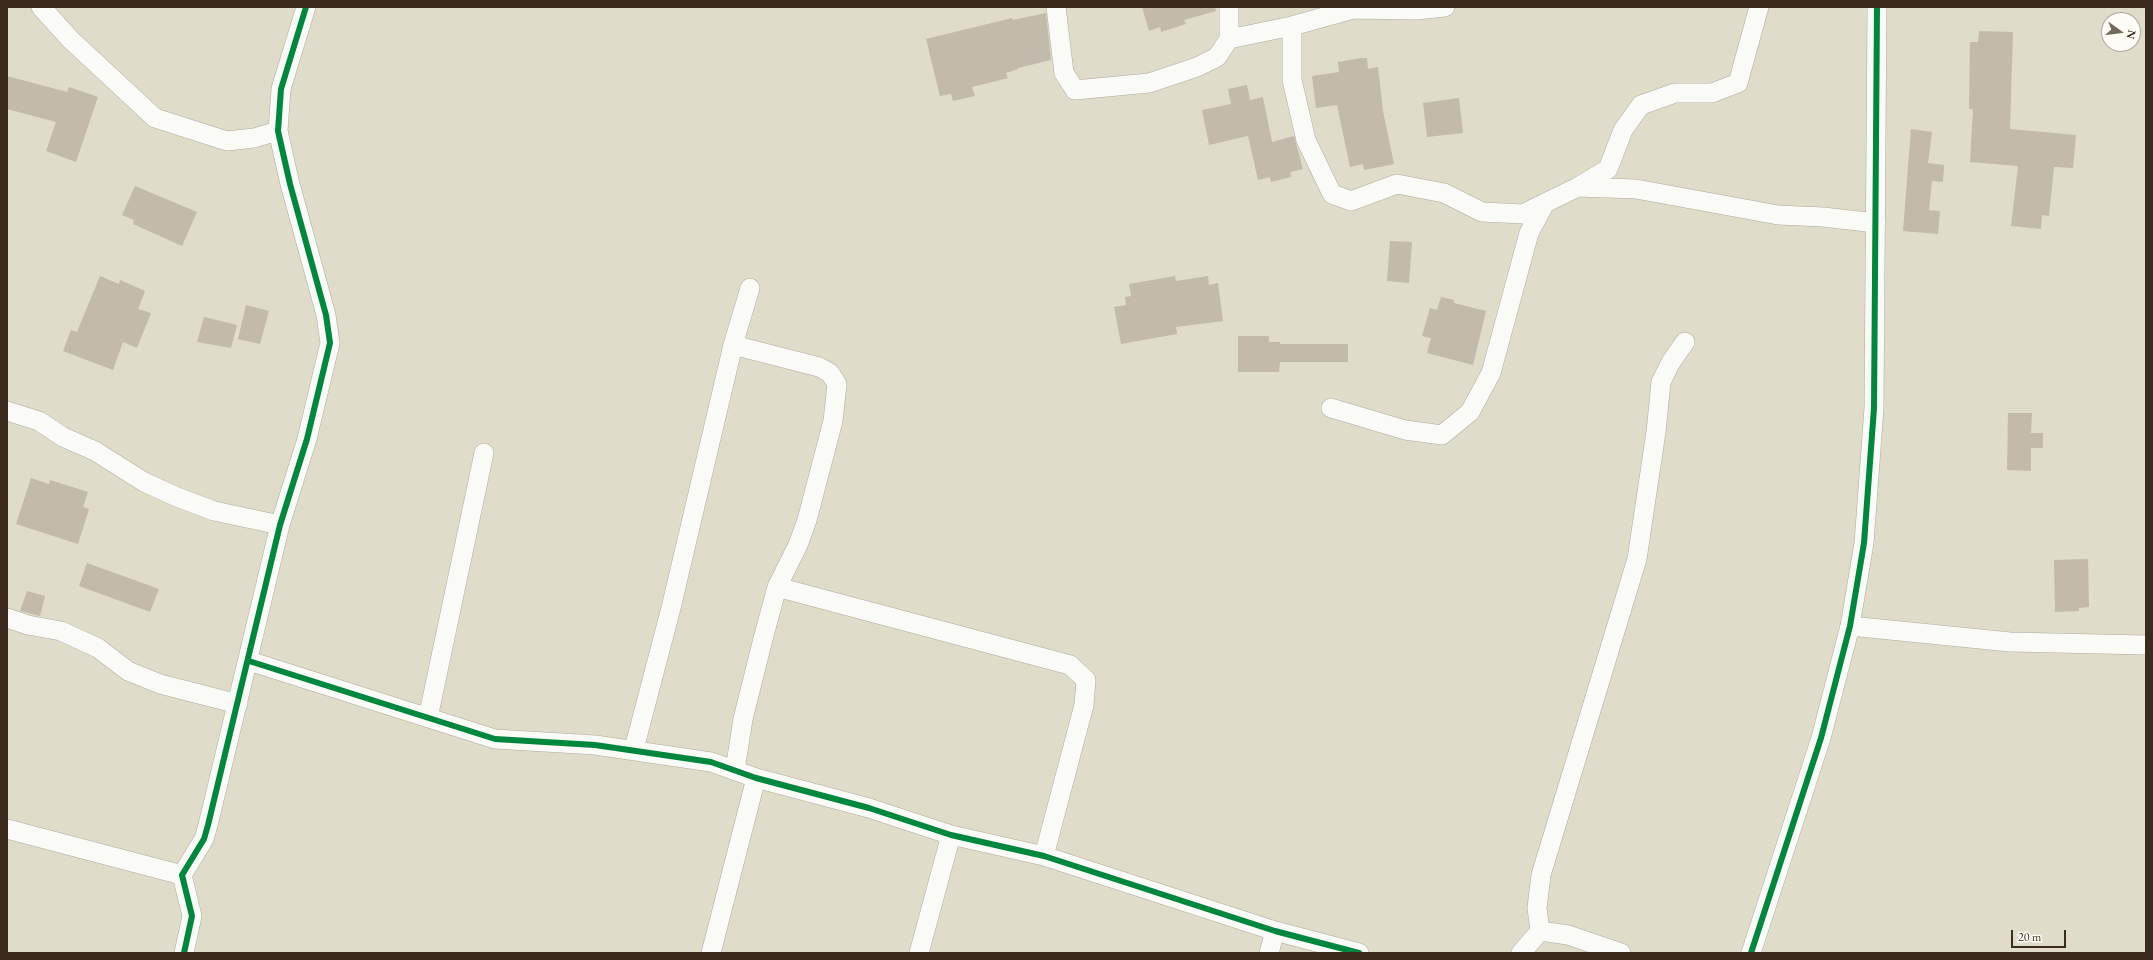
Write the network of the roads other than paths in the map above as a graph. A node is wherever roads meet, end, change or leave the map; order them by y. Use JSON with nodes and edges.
{"nodes":[{"id":1,"x":41,"y":7,"type":"edge"},
{"id":2,"x":306,"y":7,"type":"edge"},
{"id":3,"x":1056,"y":7,"type":"edge"},
{"id":4,"x":1229,"y":7,"type":"edge"},
{"id":5,"x":1444,"y":7,"type":"edge"},
{"id":6,"x":1760,"y":7,"type":"edge"},
{"id":7,"x":1877,"y":7,"type":"edge"},
{"id":8,"x":1292,"y":26,"type":"junction"},
{"id":9,"x":1229,"y":39,"type":"junction"},
{"id":10,"x":278,"y":131,"type":"junction"},
{"id":11,"x":1578,"y":187,"type":"junction"},
{"id":12,"x":1545,"y":203,"type":"junction"},
{"id":13,"x":1876,"y":223,"type":"junction"},
{"id":14,"x":750,"y":288,"type":"dead end"},
{"id":15,"x":1686,"y":342,"type":"dead end"},
{"id":16,"x":733,"y":345,"type":"junction"},
{"id":17,"x":1331,"y":408,"type":"dead end"},
{"id":18,"x":7,"y":411,"type":"edge"},
{"id":19,"x":484,"y":453,"type":"dead end"},
{"id":20,"x":280,"y":525,"type":"junction"},
{"id":21,"x":777,"y":587,"type":"junction"},
{"id":22,"x":7,"y":618,"type":"edge"},
{"id":23,"x":1850,"y":626,"type":"junction"},
{"id":24,"x":2146,"y":645,"type":"edge"},
{"id":25,"x":249,"y":661,"type":"junction"},
{"id":26,"x":238,"y":704,"type":"junction"},
{"id":27,"x":428,"y":718,"type":"junction"},
{"id":28,"x":634,"y":749,"type":"junction"},
{"id":29,"x":735,"y":770,"type":"junction"},
{"id":30,"x":756,"y":778,"type":"junction"},
{"id":31,"x":7,"y":829,"type":"edge"},
{"id":32,"x":951,"y":835,"type":"junction"},
{"id":33,"x":1044,"y":856,"type":"junction"},
{"id":34,"x":182,"y":875,"type":"junction"},
{"id":35,"x":1275,"y":931,"type":"junction"},
{"id":36,"x":1540,"y":931,"type":"junction"},
{"id":37,"x":184,"y":953,"type":"edge"},
{"id":38,"x":711,"y":953,"type":"edge"},
{"id":39,"x":919,"y":953,"type":"edge"},
{"id":40,"x":1269,"y":953,"type":"edge"},
{"id":41,"x":1360,"y":953,"type":"edge"},
{"id":42,"x":1521,"y":953,"type":"edge"},
{"id":43,"x":1621,"y":953,"type":"edge"},
{"id":44,"x":1750,"y":953,"type":"edge"}],
"edges":[{"from":1,"to":10,"type":"street"},
{"from":2,"to":10,"type":"street"},
{"from":3,"to":9,"type":"street"},
{"from":4,"to":9,"type":"street"},
{"from":5,"to":8,"type":"street"},
{"from":6,"to":11,"type":"street"},
{"from":7,"to":13,"type":"street"},
{"from":8,"to":9,"type":"street"},
{"from":8,"to":12,"type":"street"},
{"from":10,"to":20,"type":"street"},
{"from":11,"to":12,"type":"street"},
{"from":11,"to":13,"type":"street"},
{"from":12,"to":17,"type":"street"},
{"from":13,"to":23,"type":"street"},
{"from":14,"to":16,"type":"street"},
{"from":15,"to":36,"type":"street"},
{"from":16,"to":21,"type":"street"},
{"from":16,"to":28,"type":"street"},
{"from":18,"to":20,"type":"street"},
{"from":19,"to":27,"type":"street"},
{"from":20,"to":25,"type":"street"},
{"from":21,"to":29,"type":"street"},
{"from":21,"to":33,"type":"street"},
{"from":22,"to":26,"type":"street"},
{"from":23,"to":24,"type":"street"},
{"from":23,"to":44,"type":"street"},
{"from":25,"to":26,"type":"street"},
{"from":25,"to":27,"type":"street"},
{"from":26,"to":34,"type":"street"},
{"from":27,"to":28,"type":"street"},
{"from":28,"to":29,"type":"street"},
{"from":29,"to":30,"type":"street"},
{"from":30,"to":32,"type":"street"},
{"from":30,"to":38,"type":"street"},
{"from":31,"to":34,"type":"street"},
{"from":32,"to":33,"type":"street"},
{"from":32,"to":39,"type":"street"},
{"from":33,"to":35,"type":"street"},
{"from":34,"to":37,"type":"street"},
{"from":35,"to":40,"type":"street"},
{"from":35,"to":41,"type":"street"},
{"from":36,"to":42,"type":"street"},
{"from":36,"to":43,"type":"street"}]}
